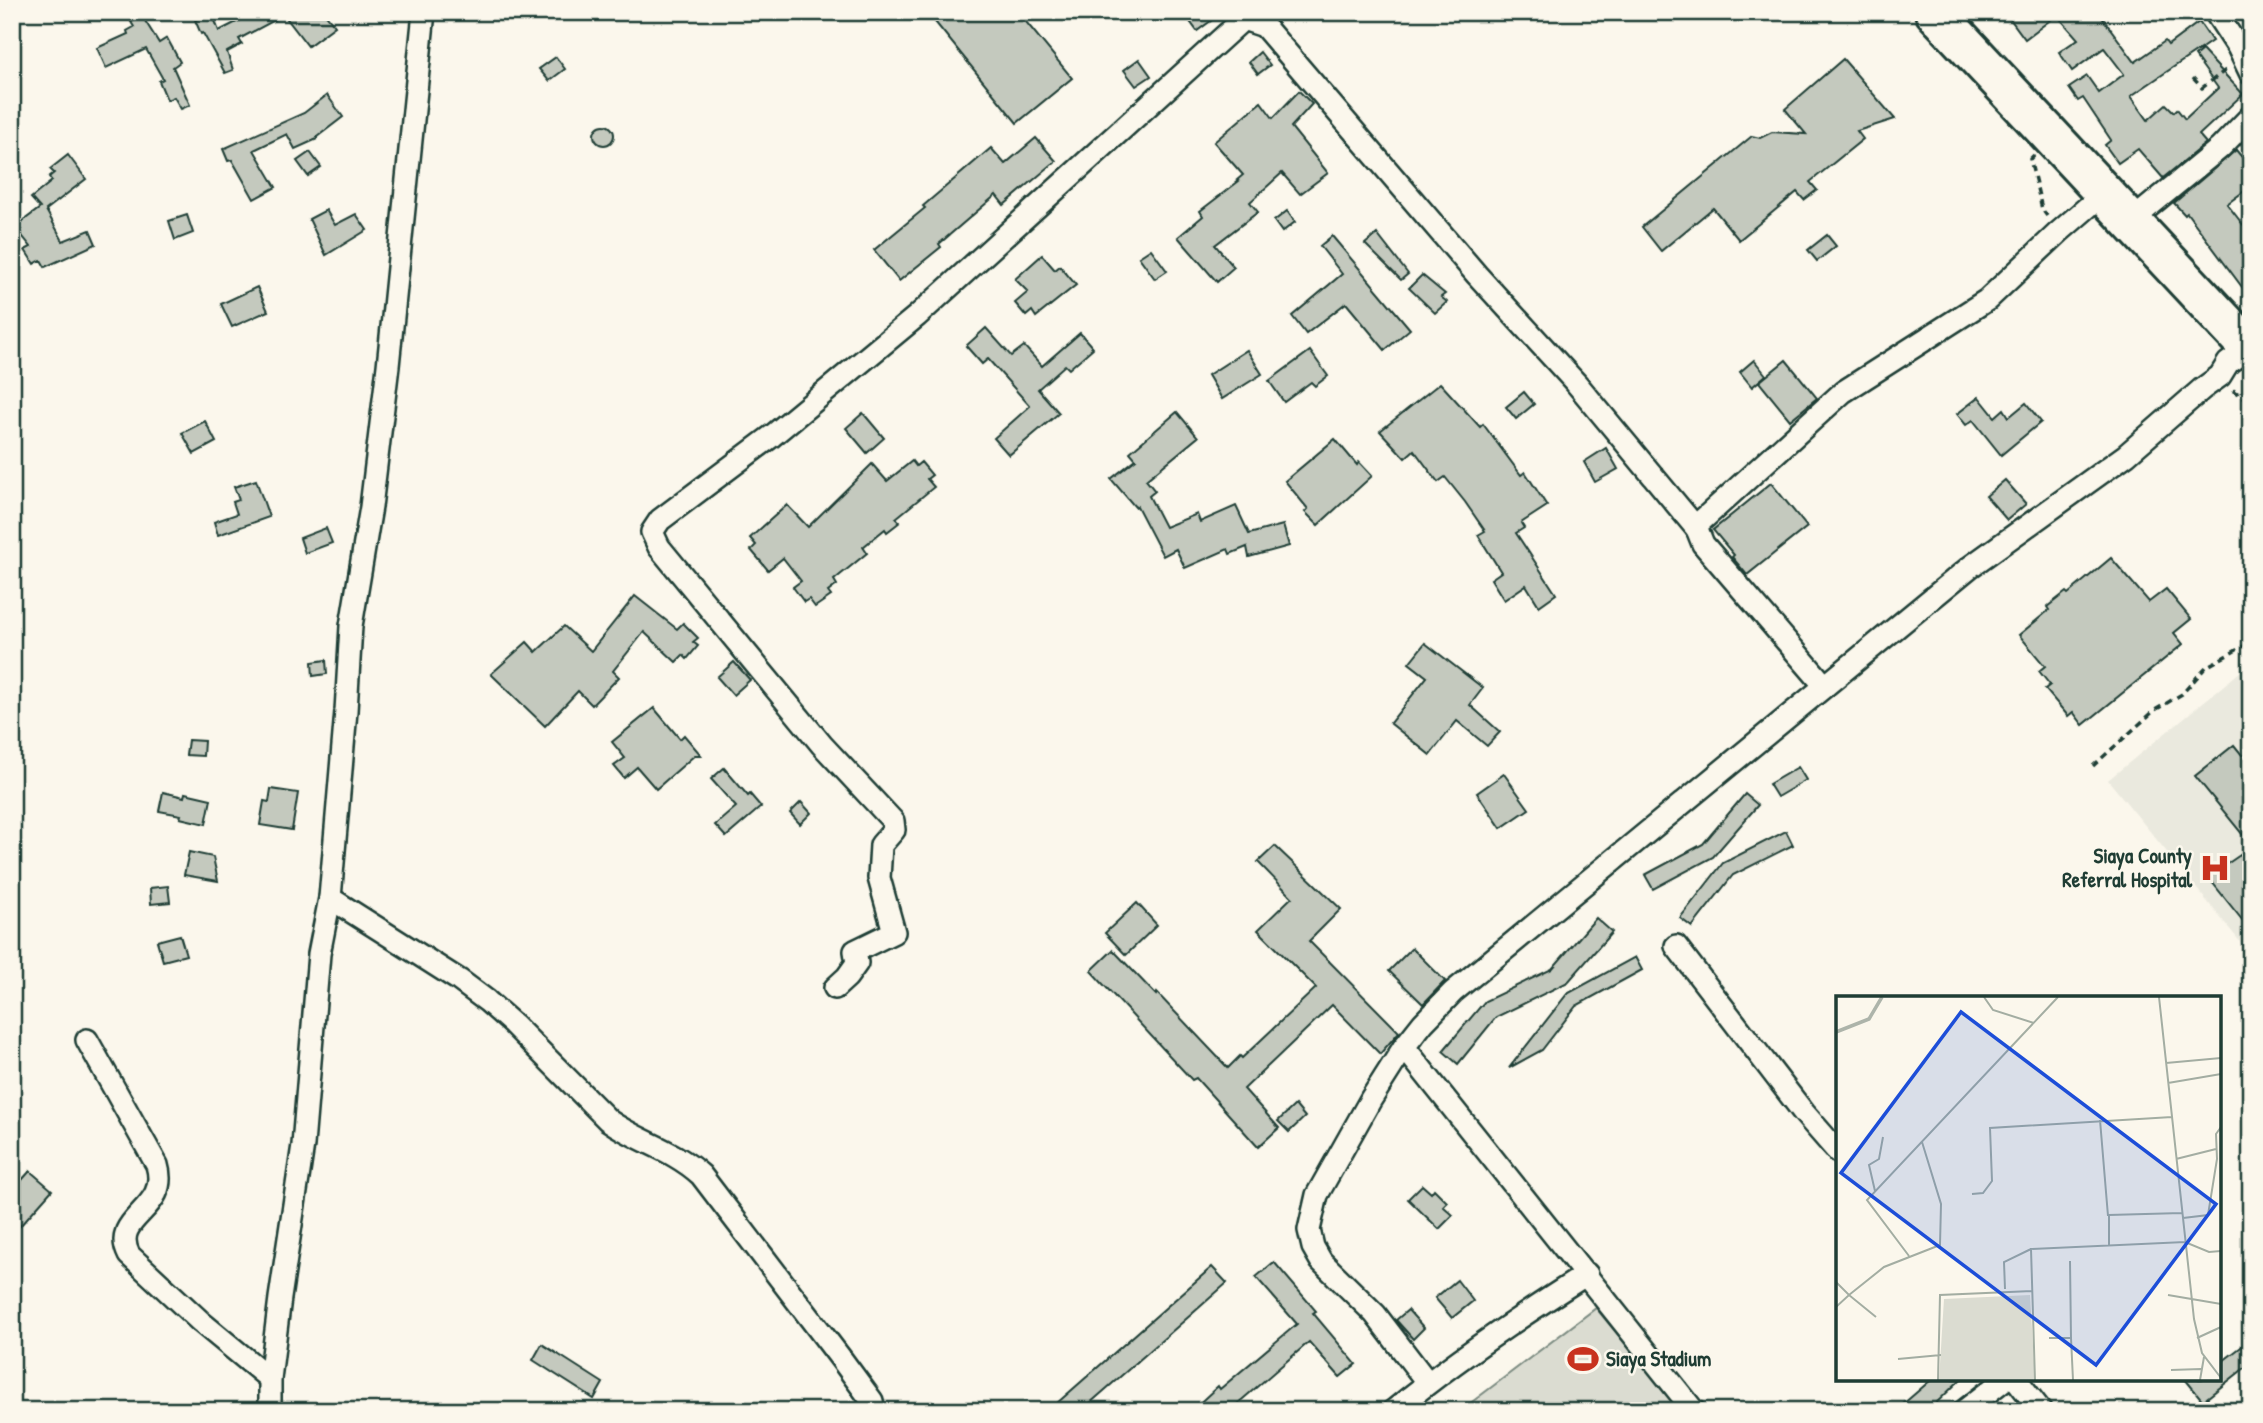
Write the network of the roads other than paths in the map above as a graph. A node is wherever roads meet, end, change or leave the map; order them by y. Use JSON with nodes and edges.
{"nodes":[{"id":1,"x":424,"y":12,"type":"edge"},
{"id":2,"x":1934,"y":12,"type":"edge"},
{"id":3,"x":2215,"y":12,"type":"edge"},
{"id":4,"x":1247,"y":16,"type":"edge"},
{"id":5,"x":2248,"y":69,"type":"edge"},
{"id":6,"x":2251,"y":116,"type":"edge"},
{"id":7,"x":2103,"y":194,"type":"junction"},
{"id":8,"x":2130,"y":222,"type":"junction"},
{"id":9,"x":2250,"y":348,"type":"edge"},
{"id":10,"x":1697,"y":529,"type":"junction"},
{"id":11,"x":1825,"y":686,"type":"junction"},
{"id":12,"x":330,"y":898,"type":"junction"},
{"id":13,"x":1676,"y":946,"type":"dead end"},
{"id":14,"x":835,"y":988,"type":"dead end"},
{"id":15,"x":88,"y":1040,"type":"dead end"},
{"id":16,"x":1404,"y":1047,"type":"junction"},
{"id":17,"x":1836,"y":1150,"type":"edge"},
{"id":18,"x":1587,"y":1274,"type":"junction"},
{"id":19,"x":270,"y":1379,"type":"junction"},
{"id":20,"x":2002,"y":1381,"type":"edge"},
{"id":21,"x":2018,"y":1381,"type":"edge"},
{"id":22,"x":1427,"y":1382,"type":"junction"},
{"id":23,"x":270,"y":1411,"type":"edge"},
{"id":24,"x":874,"y":1411,"type":"edge"},
{"id":25,"x":1393,"y":1411,"type":"edge"},
{"id":26,"x":1694,"y":1411,"type":"edge"},
{"id":27,"x":1964,"y":1411,"type":"edge"},
{"id":28,"x":2041,"y":1411,"type":"edge"}],
"edges":[{"from":1,"to":12,"type":"street"},
{"from":2,"to":7,"type":"highway"},
{"from":3,"to":5,"type":"street"},
{"from":4,"to":10,"type":"street"},
{"from":4,"to":14,"type":"street"},
{"from":6,"to":8,"type":"street"},
{"from":7,"to":8,"type":"highway"},
{"from":7,"to":10,"type":"street"},
{"from":8,"to":9,"type":"highway"},
{"from":9,"to":11,"type":"street"},
{"from":10,"to":11,"type":"street"},
{"from":11,"to":16,"type":"street"},
{"from":12,"to":19,"type":"street"},
{"from":12,"to":24,"type":"street"},
{"from":13,"to":17,"type":"street"},
{"from":15,"to":19,"type":"street"},
{"from":16,"to":18,"type":"street"},
{"from":16,"to":22,"type":"street"},
{"from":18,"to":22,"type":"street"},
{"from":18,"to":26,"type":"street"},
{"from":19,"to":23,"type":"street"},
{"from":20,"to":27,"type":"street"},
{"from":21,"to":28,"type":"street"},
{"from":22,"to":25,"type":"street"}]}
